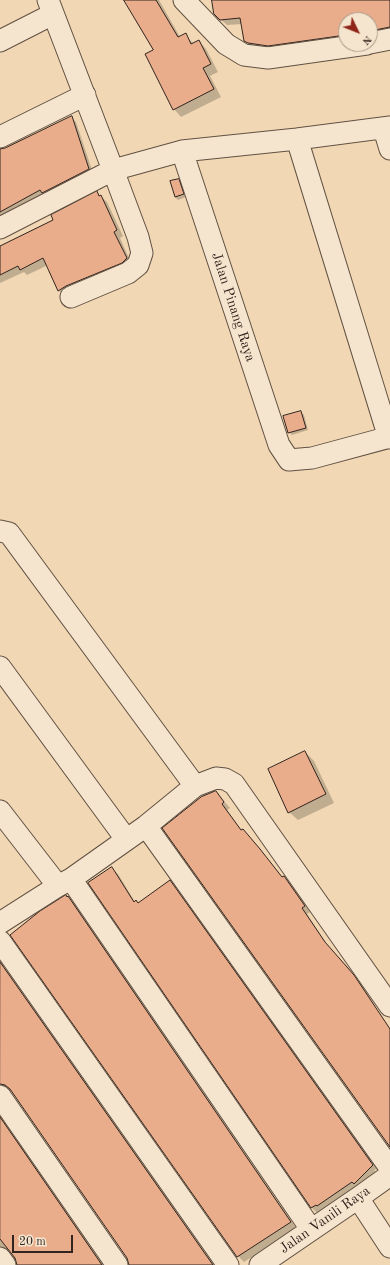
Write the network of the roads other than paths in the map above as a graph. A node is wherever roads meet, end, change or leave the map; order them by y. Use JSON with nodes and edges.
{"nodes":[{"id":1,"x":184,"y":0,"type":"edge"},
{"id":2,"x":51,"y":7,"type":"edge"},
{"id":3,"x":390,"y":39,"type":"edge"},
{"id":4,"x":378,"y":41,"type":"edge"},
{"id":5,"x":0,"y":42,"type":"edge"},
{"id":6,"x":338,"y":48,"type":"edge"},
{"id":7,"x":85,"y":95,"type":"junction"},
{"id":8,"x":387,"y":128,"type":"edge"},
{"id":9,"x":0,"y":137,"type":"edge"},
{"id":10,"x":297,"y":139,"type":"junction"},
{"id":11,"x":390,"y":150,"type":"edge"},
{"id":12,"x":182,"y":151,"type":"junction"},
{"id":13,"x":113,"y":170,"type":"junction"},
{"id":14,"x":0,"y":228,"type":"edge"},
{"id":15,"x":71,"y":297,"type":"dead end"},
{"id":16,"x":389,"y":438,"type":"edge"},
{"id":17,"x":0,"y":531,"type":"edge"},
{"id":18,"x":0,"y":667,"type":"edge"},
{"id":19,"x":195,"y":786,"type":"junction"},
{"id":20,"x":0,"y":811,"type":"edge"},
{"id":21,"x":146,"y":826,"type":"junction"},
{"id":22,"x":126,"y":839,"type":"junction"},
{"id":23,"x":65,"y":883,"type":"junction"},
{"id":24,"x":0,"y":923,"type":"edge"},
{"id":25,"x":0,"y":941,"type":"edge"},
{"id":26,"x":390,"y":1006,"type":"edge"},
{"id":27,"x":0,"y":1096,"type":"edge"},
{"id":28,"x":390,"y":1168,"type":"edge"},
{"id":29,"x":390,"y":1175,"type":"edge"},
{"id":30,"x":358,"y":1198,"type":"junction"},
{"id":31,"x":311,"y":1229,"type":"junction"},
{"id":32,"x":390,"y":1247,"type":"edge"},
{"id":33,"x":0,"y":1258,"type":"edge"},
{"id":34,"x":5,"y":1265,"type":"edge"},
{"id":35,"x":117,"y":1265,"type":"edge"},
{"id":36,"x":228,"y":1265,"type":"edge"},
{"id":37,"x":260,"y":1265,"type":"edge"}],
"edges":[{"from":1,"to":6,"type":"street"},
{"from":2,"to":5,"type":"street"},
{"from":2,"to":7,"type":"street"},
{"from":3,"to":4,"type":"street"},
{"from":7,"to":9,"type":"street"},
{"from":7,"to":13,"type":"street"},
{"from":8,"to":10,"type":"street"},
{"from":8,"to":11,"type":"street"},
{"from":10,"to":12,"type":"street"},
{"from":10,"to":16,"type":"street"},
{"from":12,"to":13,"type":"street"},
{"from":12,"to":16,"type":"street","name":"Jalan Pinang Raya"},
{"from":13,"to":14,"type":"street"},
{"from":13,"to":15,"type":"street"},
{"from":17,"to":19,"type":"street"},
{"from":18,"to":22,"type":"street"},
{"from":19,"to":21,"type":"street"},
{"from":19,"to":26,"type":"street"},
{"from":20,"to":23,"type":"street"},
{"from":21,"to":22,"type":"street"},
{"from":21,"to":28,"type":"street"},
{"from":22,"to":23,"type":"street"},
{"from":23,"to":24,"type":"street"},
{"from":23,"to":31,"type":"street"},
{"from":25,"to":36,"type":"street"},
{"from":27,"to":35,"type":"street"},
{"from":29,"to":30,"type":"street","name":"Jalan Vanili Raya"},
{"from":30,"to":31,"type":"street","name":"Jalan Vanili Raya"},
{"from":30,"to":32,"type":"street"},
{"from":31,"to":37,"type":"street","name":"Jalan Vanili Raya"},
{"from":33,"to":34,"type":"street"}]}
